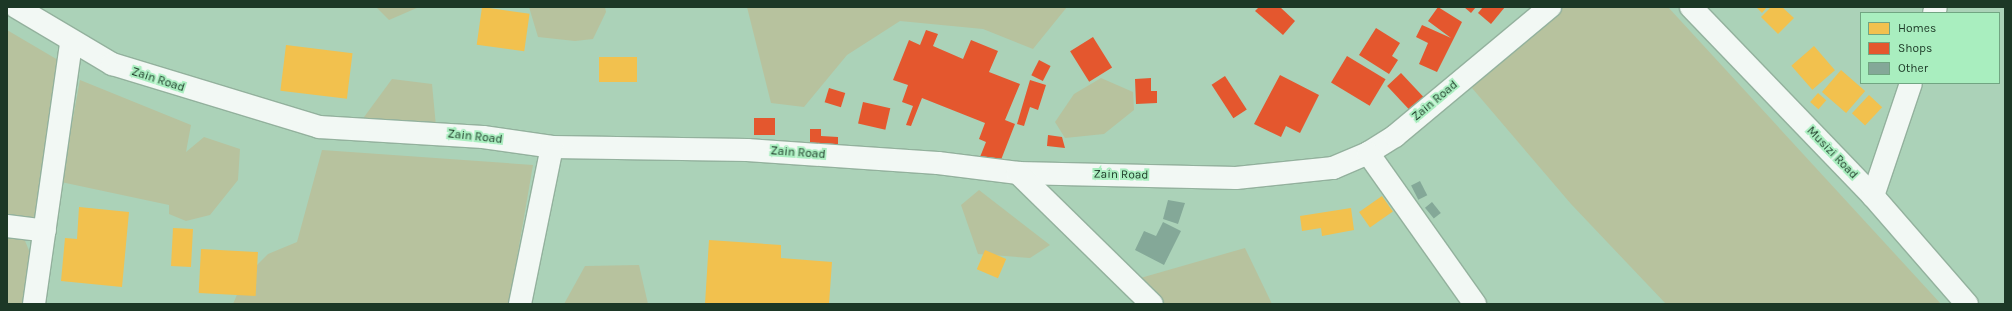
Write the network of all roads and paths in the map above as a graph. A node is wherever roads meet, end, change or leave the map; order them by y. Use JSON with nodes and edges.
{"nodes":[{"id":1,"x":16,"y":7,"type":"edge"},
{"id":2,"x":1550,"y":7,"type":"edge"},
{"id":3,"x":1691,"y":7,"type":"edge"},
{"id":4,"x":71,"y":43,"type":"junction"},
{"id":5,"x":1911,"y":84,"type":"edge"},
{"id":6,"x":552,"y":147,"type":"junction"},
{"id":7,"x":1368,"y":153,"type":"junction"},
{"id":8,"x":1018,"y":174,"type":"junction"},
{"id":9,"x":1873,"y":196,"type":"junction"},
{"id":10,"x":7,"y":226,"type":"edge"},
{"id":11,"x":45,"y":231,"type":"junction"},
{"id":12,"x":34,"y":304,"type":"edge"},
{"id":13,"x":520,"y":304,"type":"edge"},
{"id":14,"x":1152,"y":304,"type":"edge"},
{"id":15,"x":1475,"y":304,"type":"edge"},
{"id":16,"x":1968,"y":304,"type":"edge"}],
"edges":[{"from":1,"to":4,"type":"street","name":"Zain Road"},
{"from":2,"to":7,"type":"street","name":"Zain Road"},
{"from":3,"to":9,"type":"street","name":"Musizi Road"},
{"from":4,"to":6,"type":"street","name":"Zain Road"},
{"from":4,"to":11,"type":"street"},
{"from":5,"to":9,"type":"street"},
{"from":6,"to":8,"type":"street","name":"Zain Road"},
{"from":6,"to":13,"type":"street"},
{"from":7,"to":8,"type":"street","name":"Zain Road"},
{"from":7,"to":15,"type":"street"},
{"from":8,"to":14,"type":"street"},
{"from":9,"to":16,"type":"street","name":"Musizi Road"},
{"from":10,"to":11,"type":"street"},
{"from":11,"to":12,"type":"street"}]}
